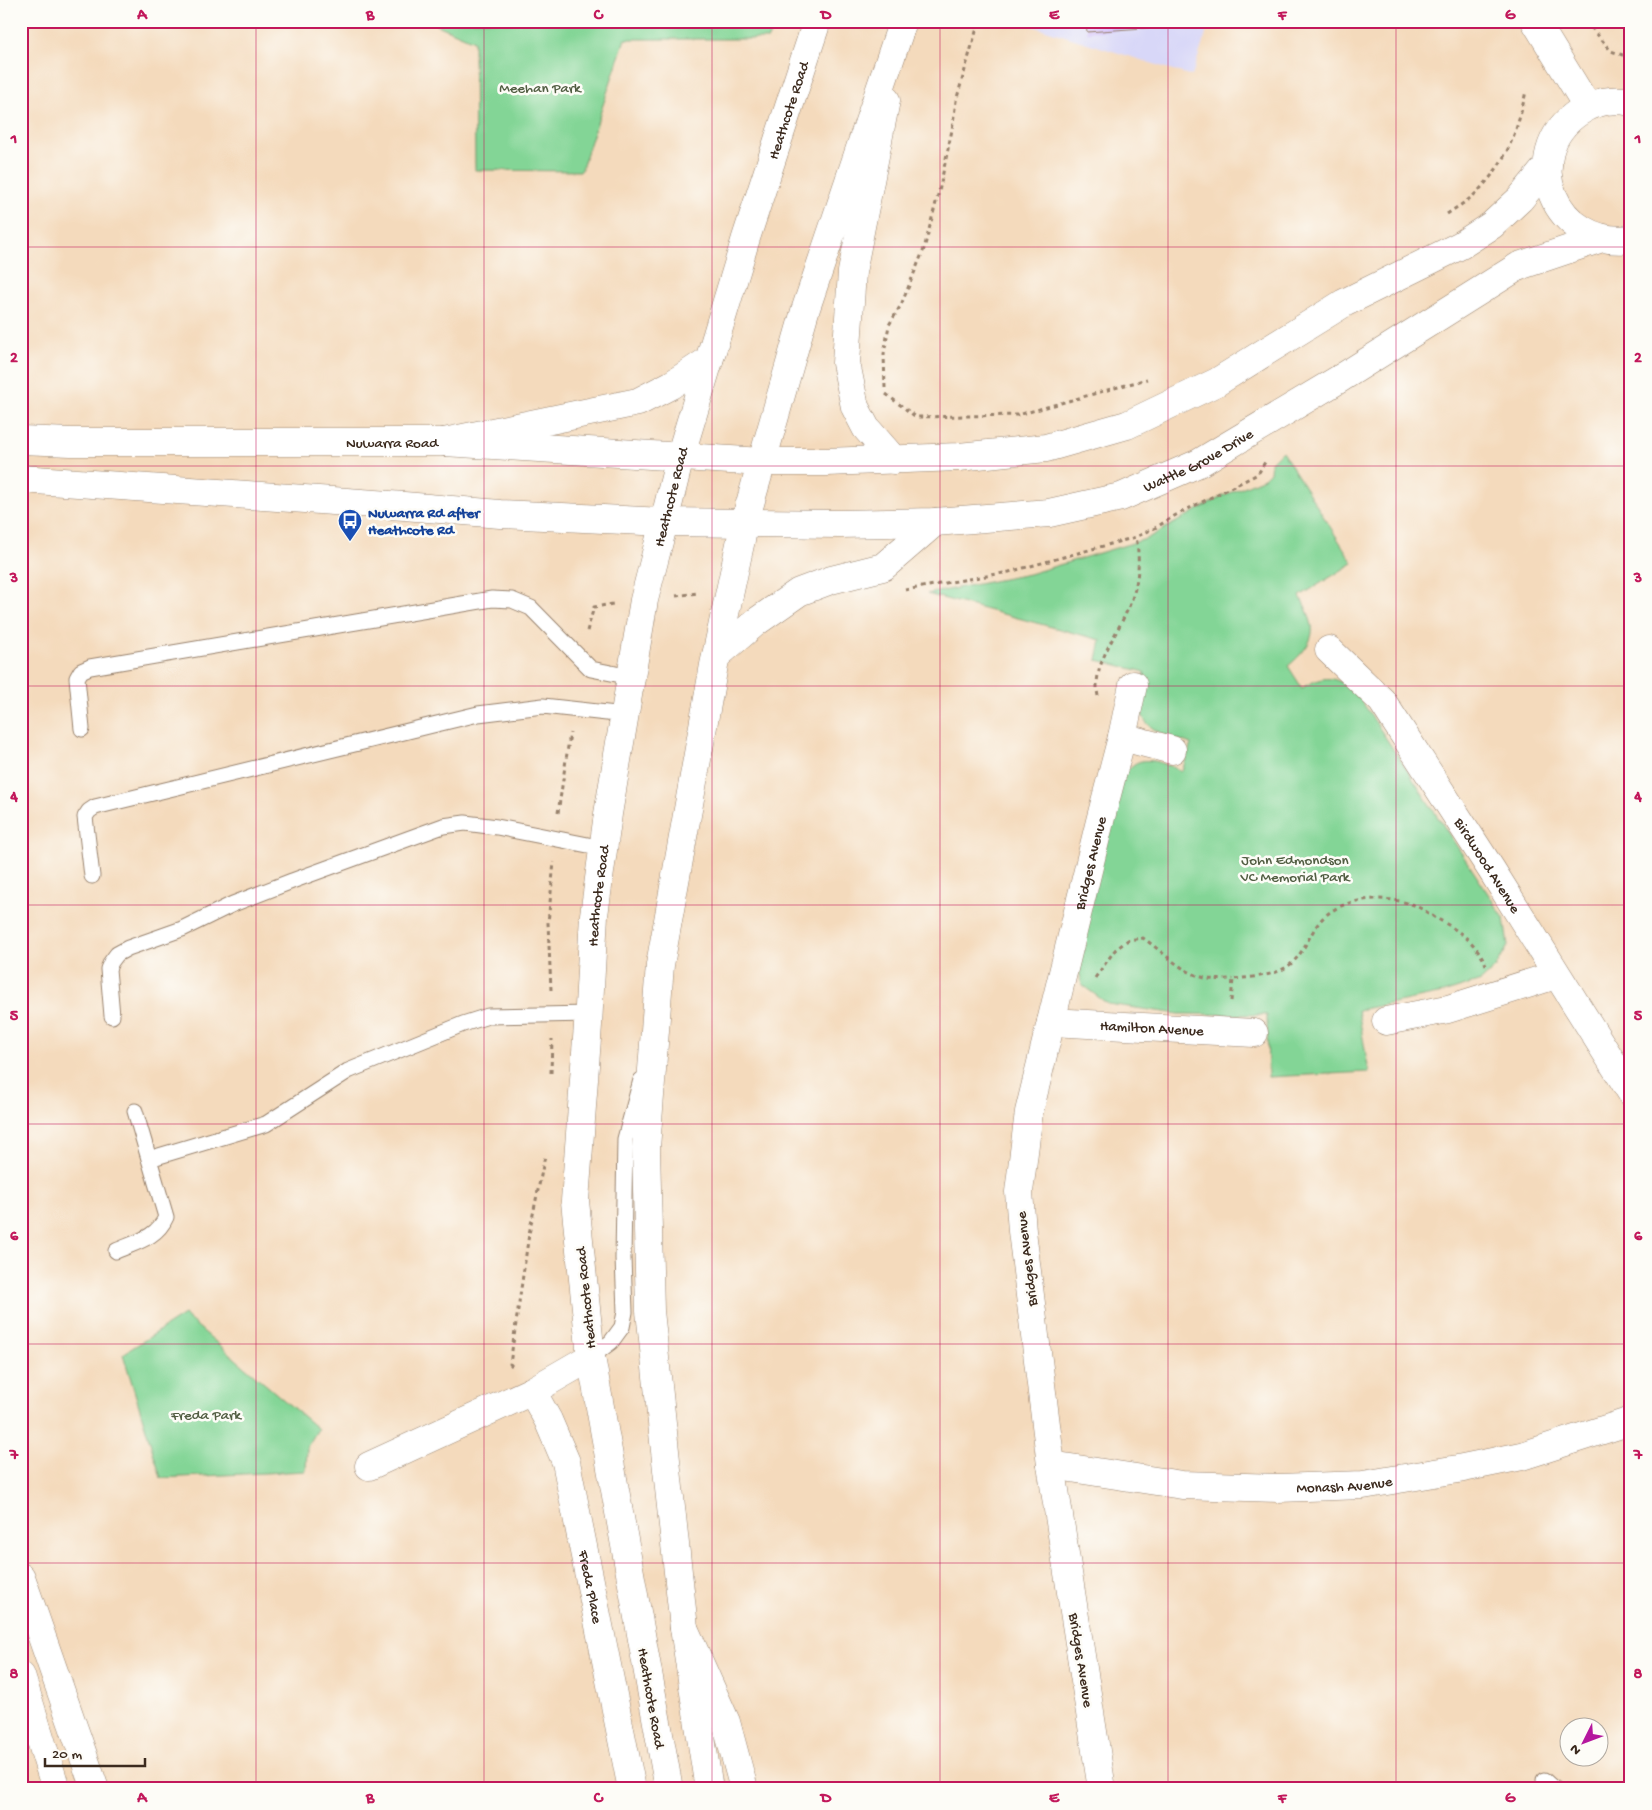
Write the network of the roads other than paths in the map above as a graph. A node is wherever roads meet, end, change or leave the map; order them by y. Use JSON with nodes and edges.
{"nodes":[{"id":1,"x":817,"y":21,"type":"edge"},
{"id":2,"x":1535,"y":21,"type":"edge"},
{"id":3,"x":902,"y":26,"type":"edge"},
{"id":4,"x":1631,"y":102,"type":"edge"},
{"id":5,"x":1588,"y":106,"type":"junction"},
{"id":6,"x":1548,"y":165,"type":"junction"},
{"id":7,"x":1602,"y":238,"type":"junction"},
{"id":8,"x":1631,"y":239,"type":"edge"},
{"id":9,"x":709,"y":360,"type":"junction"},
{"id":10,"x":21,"y":440,"type":"edge"},
{"id":11,"x":444,"y":442,"type":"junction"},
{"id":12,"x":680,"y":457,"type":"junction"},
{"id":13,"x":894,"y":460,"type":"junction"},
{"id":14,"x":762,"y":462,"type":"junction"},
{"id":15,"x":21,"y":479,"type":"edge"},
{"id":16,"x":745,"y":521,"type":"junction"},
{"id":17,"x":664,"y":522,"type":"junction"},
{"id":18,"x":935,"y":522,"type":"junction"},
{"id":19,"x":1329,"y":650,"type":"dead end"},
{"id":20,"x":716,"y":656,"type":"junction"},
{"id":21,"x":631,"y":677,"type":"junction"},
{"id":22,"x":1133,"y":685,"type":"dead end"},
{"id":23,"x":625,"y":715,"type":"junction"},
{"id":24,"x":82,"y":729,"type":"dead end"},
{"id":25,"x":1122,"y":736,"type":"junction"},
{"id":26,"x":1172,"y":750,"type":"dead end"},
{"id":27,"x":603,"y":848,"type":"junction"},
{"id":28,"x":92,"y":876,"type":"dead end"},
{"id":29,"x":1556,"y":975,"type":"junction"},
{"id":30,"x":589,"y":1014,"type":"junction"},
{"id":31,"x":112,"y":1016,"type":"dead end"},
{"id":32,"x":1386,"y":1021,"type":"dead end"},
{"id":33,"x":1051,"y":1022,"type":"junction"},
{"id":34,"x":655,"y":1028,"type":"junction"},
{"id":35,"x":1241,"y":1032,"type":"road end"},
{"id":36,"x":1631,"y":1092,"type":"edge"},
{"id":37,"x":135,"y":1110,"type":"dead end"},
{"id":38,"x":149,"y":1159,"type":"junction"},
{"id":39,"x":116,"y":1250,"type":"dead end"},
{"id":40,"x":592,"y":1357,"type":"junction"},
{"id":41,"x":532,"y":1391,"type":"junction"},
{"id":42,"x":1631,"y":1421,"type":"edge"},
{"id":43,"x":1051,"y":1465,"type":"junction"},
{"id":44,"x":369,"y":1466,"type":"dead end"},
{"id":45,"x":21,"y":1576,"type":"edge"},
{"id":46,"x":684,"y":1628,"type":"junction"},
{"id":47,"x":21,"y":1676,"type":"edge"},
{"id":48,"x":56,"y":1789,"type":"edge"},
{"id":49,"x":95,"y":1789,"type":"edge"},
{"id":50,"x":632,"y":1789,"type":"edge"},
{"id":51,"x":668,"y":1789,"type":"edge"},
{"id":52,"x":709,"y":1789,"type":"edge"},
{"id":53,"x":744,"y":1789,"type":"edge"},
{"id":54,"x":1102,"y":1789,"type":"edge"}],
"edges":[{"from":1,"to":9,"type":"main road","name":"Heathcote Road"},
{"from":2,"to":5,"type":"main road"},
{"from":3,"to":13,"type":"main road"},
{"from":3,"to":14,"type":"main road"},
{"from":4,"to":5,"type":"main road"},
{"from":5,"to":6,"type":"main road"},
{"from":6,"to":7,"type":"main road"},
{"from":6,"to":13,"type":"main road"},
{"from":7,"to":8,"type":"main road"},
{"from":7,"to":18,"type":"main road","name":"Wattle Grove Drive"},
{"from":9,"to":11,"type":"main road"},
{"from":9,"to":12,"type":"main road","name":"Heathcote Road"},
{"from":10,"to":11,"type":"main road","name":"Nuwarra Road"},
{"from":11,"to":12,"type":"main road","name":"Nuwarra Road"},
{"from":12,"to":14,"type":"main road","name":"Nuwarra Road"},
{"from":12,"to":17,"type":"main road","name":"Heathcote Road"},
{"from":13,"to":14,"type":"main road"},
{"from":14,"to":16,"type":"main road"},
{"from":15,"to":17,"type":"main road"},
{"from":16,"to":17,"type":"main road"},
{"from":16,"to":18,"type":"main road","name":"Wattle Grove Drive"},
{"from":16,"to":20,"type":"main road"},
{"from":17,"to":21,"type":"main road","name":"Heathcote Road"},
{"from":18,"to":20,"type":"main road"},
{"from":19,"to":29,"type":"main road","name":"Birdwood Avenue"},
{"from":20,"to":34,"type":"main road"},
{"from":21,"to":23,"type":"main road","name":"Heathcote Road"},
{"from":21,"to":24,"type":"lane"},
{"from":22,"to":25,"type":"main road","name":"Bridges Avenue"},
{"from":23,"to":27,"type":"main road","name":"Heathcote Road"},
{"from":23,"to":28,"type":"lane"},
{"from":25,"to":26,"type":"main road"},
{"from":25,"to":33,"type":"main road","name":"Bridges Avenue"},
{"from":27,"to":30,"type":"main road","name":"Heathcote Road"},
{"from":27,"to":31,"type":"lane"},
{"from":29,"to":32,"type":"main road"},
{"from":29,"to":36,"type":"main road","name":"Birdwood Avenue"},
{"from":30,"to":38,"type":"lane"},
{"from":30,"to":40,"type":"main road","name":"Heathcote Road"},
{"from":33,"to":35,"type":"main road","name":"Hamilton Avenue"},
{"from":33,"to":43,"type":"main road","name":"Bridges Avenue"},
{"from":34,"to":40,"type":"lane"},
{"from":34,"to":46,"type":"main road"},
{"from":37,"to":38,"type":"lane"},
{"from":38,"to":39,"type":"lane"},
{"from":40,"to":41,"type":"main road"},
{"from":40,"to":51,"type":"main road","name":"Heathcote Road"},
{"from":41,"to":44,"type":"main road"},
{"from":41,"to":50,"type":"main road","name":"Freda Place"},
{"from":42,"to":43,"type":"main road","name":"Monash Avenue"},
{"from":43,"to":54,"type":"main road","name":"Bridges Avenue"},
{"from":45,"to":49,"type":"main road"},
{"from":46,"to":52,"type":"main road"},
{"from":46,"to":53,"type":"main road"},
{"from":47,"to":48,"type":"main road"}]}
